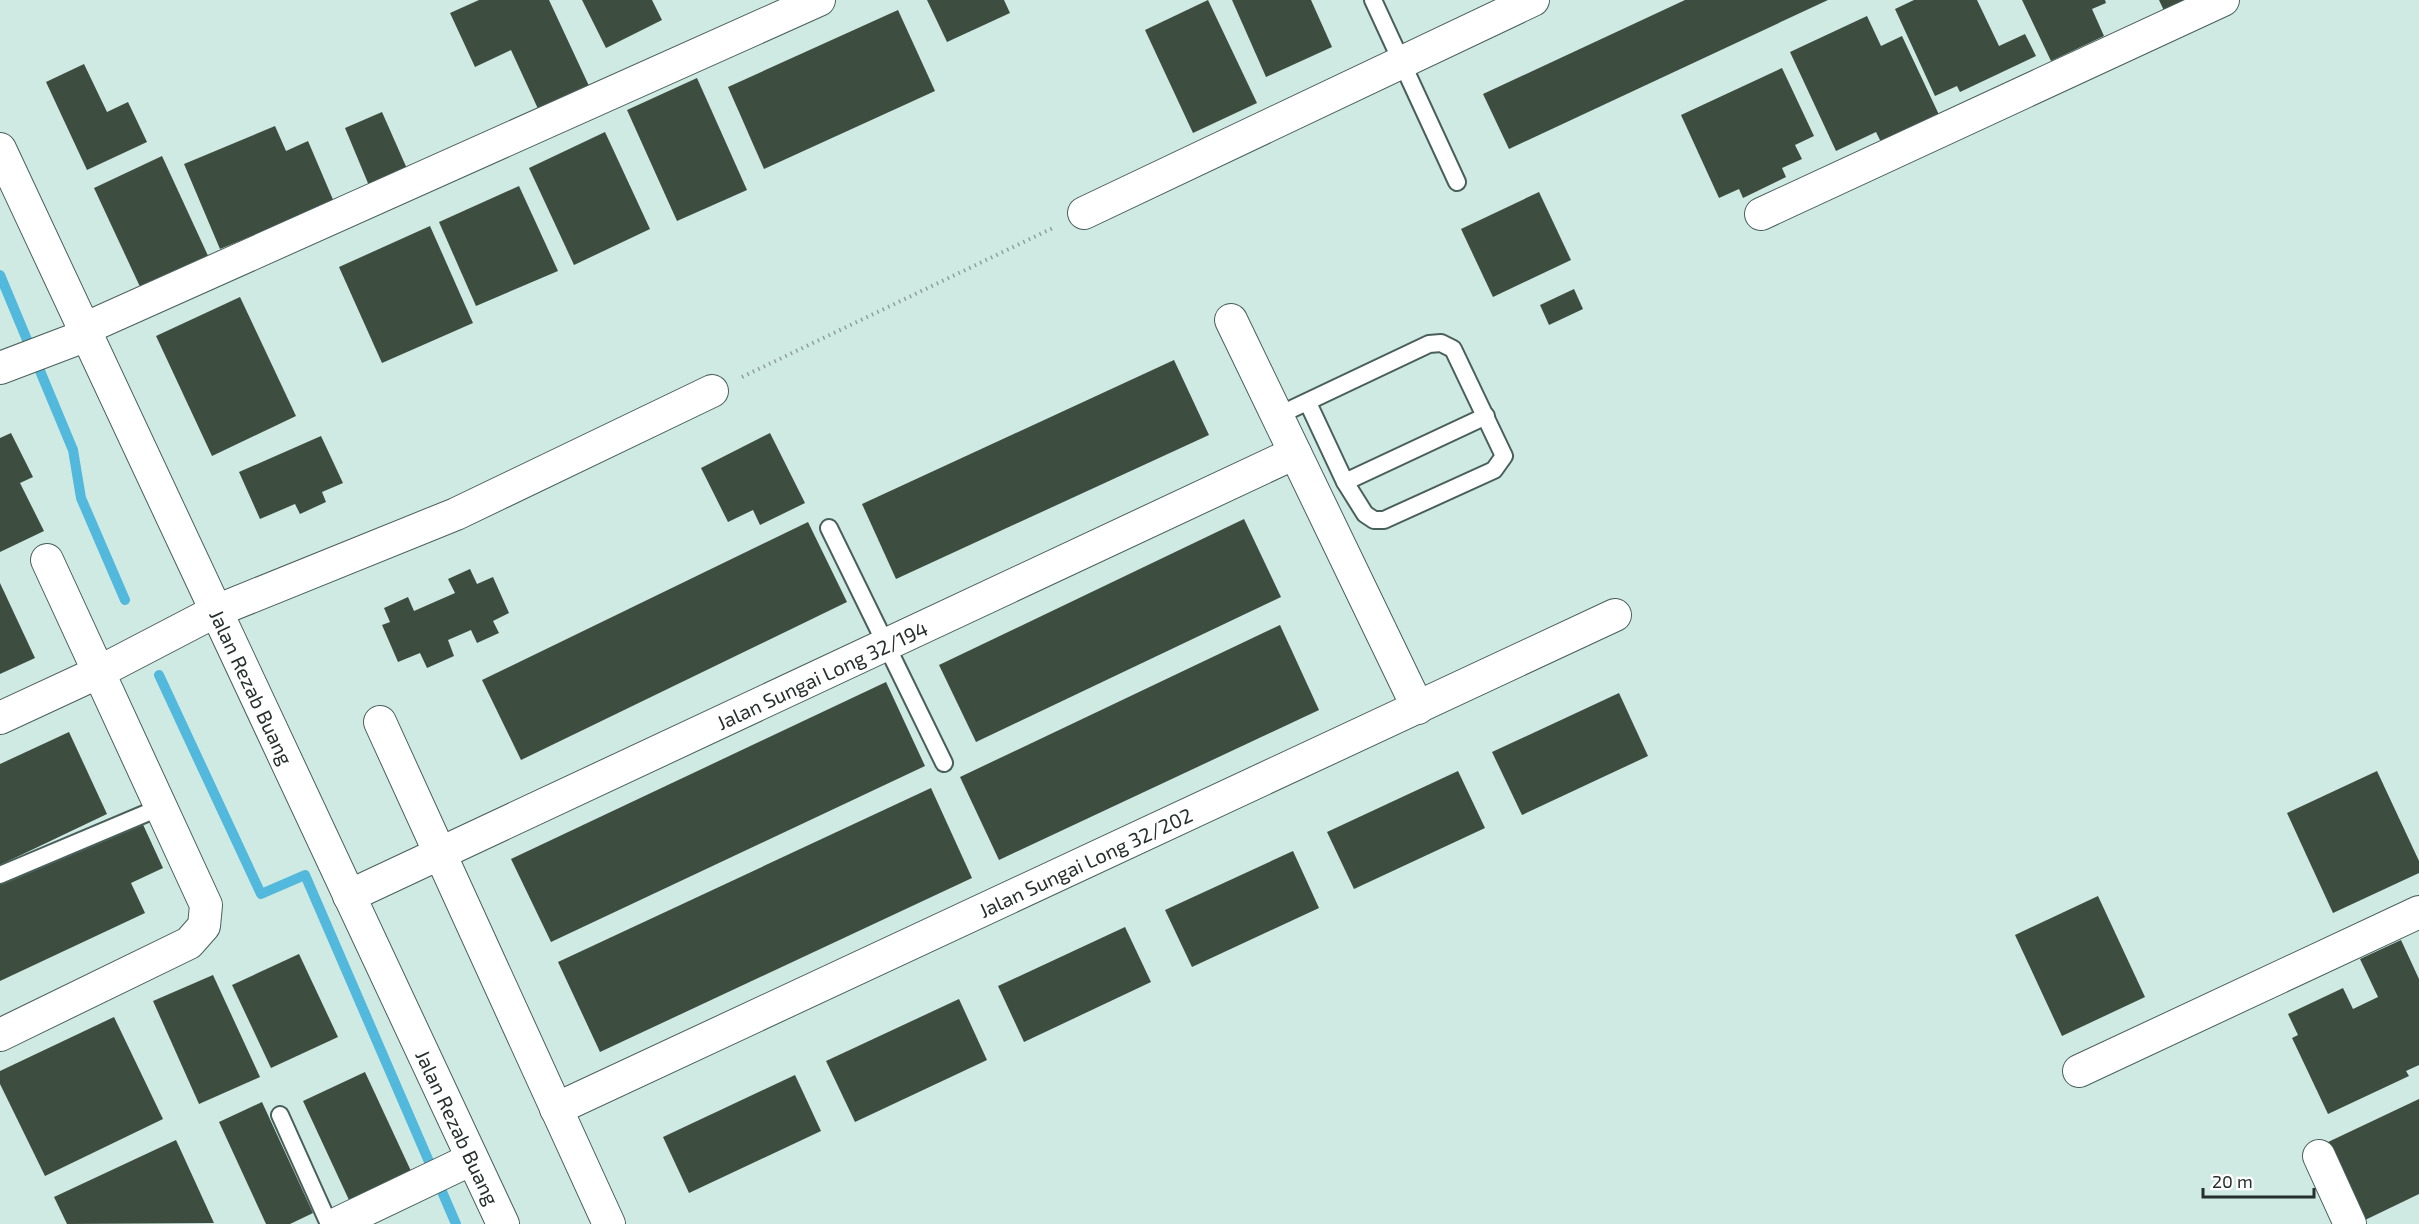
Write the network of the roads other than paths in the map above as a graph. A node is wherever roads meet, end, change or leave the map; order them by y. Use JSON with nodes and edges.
{"nodes":[{"id":1,"x":819,"y":0,"type":"edge"},
{"id":2,"x":1373,"y":0,"type":"edge"},
{"id":3,"x":1533,"y":0,"type":"edge"},
{"id":4,"x":2223,"y":0,"type":"edge"},
{"id":5,"x":1402,"y":62,"type":"junction"},
{"id":6,"x":0,"y":149,"type":"edge"},
{"id":7,"x":1457,"y":182,"type":"dead end"},
{"id":8,"x":1084,"y":213,"type":"road end"},
{"id":9,"x":1761,"y":214,"type":"dead end"},
{"id":10,"x":1231,"y":320,"type":"dead end"},
{"id":11,"x":85,"y":332,"type":"junction"},
{"id":12,"x":10,"y":364,"type":"edge"},
{"id":13,"x":712,"y":392,"type":"road end"},
{"id":14,"x":1308,"y":403,"type":"junction"},
{"id":15,"x":1277,"y":416,"type":"junction"},
{"id":16,"x":1486,"y":416,"type":"junction"},
{"id":17,"x":1295,"y":453,"type":"junction"},
{"id":18,"x":1345,"y":482,"type":"junction"},
{"id":19,"x":829,"y":528,"type":"dead end"},
{"id":20,"x":47,"y":560,"type":"dead end"},
{"id":21,"x":216,"y":611,"type":"junction"},
{"id":22,"x":1615,"y":615,"type":"dead end"},
{"id":23,"x":888,"y":645,"type":"junction"},
{"id":24,"x":97,"y":673,"type":"junction"},
{"id":25,"x":1418,"y":708,"type":"junction"},
{"id":26,"x":0,"y":718,"type":"edge"},
{"id":27,"x":380,"y":722,"type":"dead end"},
{"id":28,"x":944,"y":762,"type":"dead end"},
{"id":29,"x":161,"y":807,"type":"junction"},
{"id":30,"x":440,"y":853,"type":"junction"},
{"id":31,"x":0,"y":875,"type":"edge"},
{"id":32,"x":350,"y":896,"type":"junction"},
{"id":33,"x":2419,"y":912,"type":"edge"},
{"id":34,"x":0,"y":1035,"type":"edge"},
{"id":35,"x":2079,"y":1071,"type":"dead end"},
{"id":36,"x":556,"y":1109,"type":"junction"},
{"id":37,"x":280,"y":1115,"type":"dead end"},
{"id":38,"x":2319,"y":1156,"type":"dead end"},
{"id":39,"x":472,"y":1159,"type":"junction"},
{"id":40,"x":329,"y":1224,"type":"edge"},
{"id":41,"x":336,"y":1224,"type":"edge"},
{"id":42,"x":503,"y":1224,"type":"edge"},
{"id":43,"x":609,"y":1224,"type":"edge"},
{"id":44,"x":2350,"y":1224,"type":"edge"}],
"edges":[{"from":1,"to":11,"type":"street"},
{"from":2,"to":5,"type":"lane"},
{"from":3,"to":5,"type":"street"},
{"from":4,"to":9,"type":"street"},
{"from":5,"to":7,"type":"lane"},
{"from":5,"to":8,"type":"street"},
{"from":6,"to":11,"type":"street","name":"Jalan Rezab Buang"},
{"from":10,"to":15,"type":"street"},
{"from":11,"to":12,"type":"street"},
{"from":11,"to":21,"type":"street","name":"Jalan Rezab Buang"},
{"from":13,"to":21,"type":"street"},
{"from":14,"to":15,"type":"lane"},
{"from":14,"to":16,"type":"lane"},
{"from":14,"to":18,"type":"lane"},
{"from":15,"to":17,"type":"street"},
{"from":16,"to":18,"type":"lane"},
{"from":16,"to":18,"type":"lane"},
{"from":17,"to":23,"type":"street","name":"Jalan Sungai Long 32/194"},
{"from":17,"to":25,"type":"street"},
{"from":19,"to":23,"type":"lane"},
{"from":20,"to":24,"type":"street"},
{"from":21,"to":24,"type":"street"},
{"from":21,"to":32,"type":"street","name":"Jalan Rezab Buang"},
{"from":22,"to":25,"type":"street","name":"Jalan Sungai Long 32/202"},
{"from":23,"to":28,"type":"lane"},
{"from":23,"to":30,"type":"street","name":"Jalan Sungai Long 32/194"},
{"from":24,"to":26,"type":"street"},
{"from":24,"to":29,"type":"street"},
{"from":25,"to":36,"type":"street","name":"Jalan Sungai Long 32/202"},
{"from":27,"to":30,"type":"street"},
{"from":29,"to":31,"type":"lane"},
{"from":29,"to":34,"type":"street"},
{"from":30,"to":32,"type":"street","name":"Jalan Sungai Long 32/194"},
{"from":30,"to":36,"type":"street"},
{"from":32,"to":39,"type":"street","name":"Jalan Rezab Buang"},
{"from":33,"to":35,"type":"street"},
{"from":36,"to":43,"type":"street"},
{"from":37,"to":40,"type":"lane"},
{"from":38,"to":44,"type":"street"},
{"from":39,"to":41,"type":"street"},
{"from":39,"to":42,"type":"street","name":"Jalan Rezab Buang"}]}
